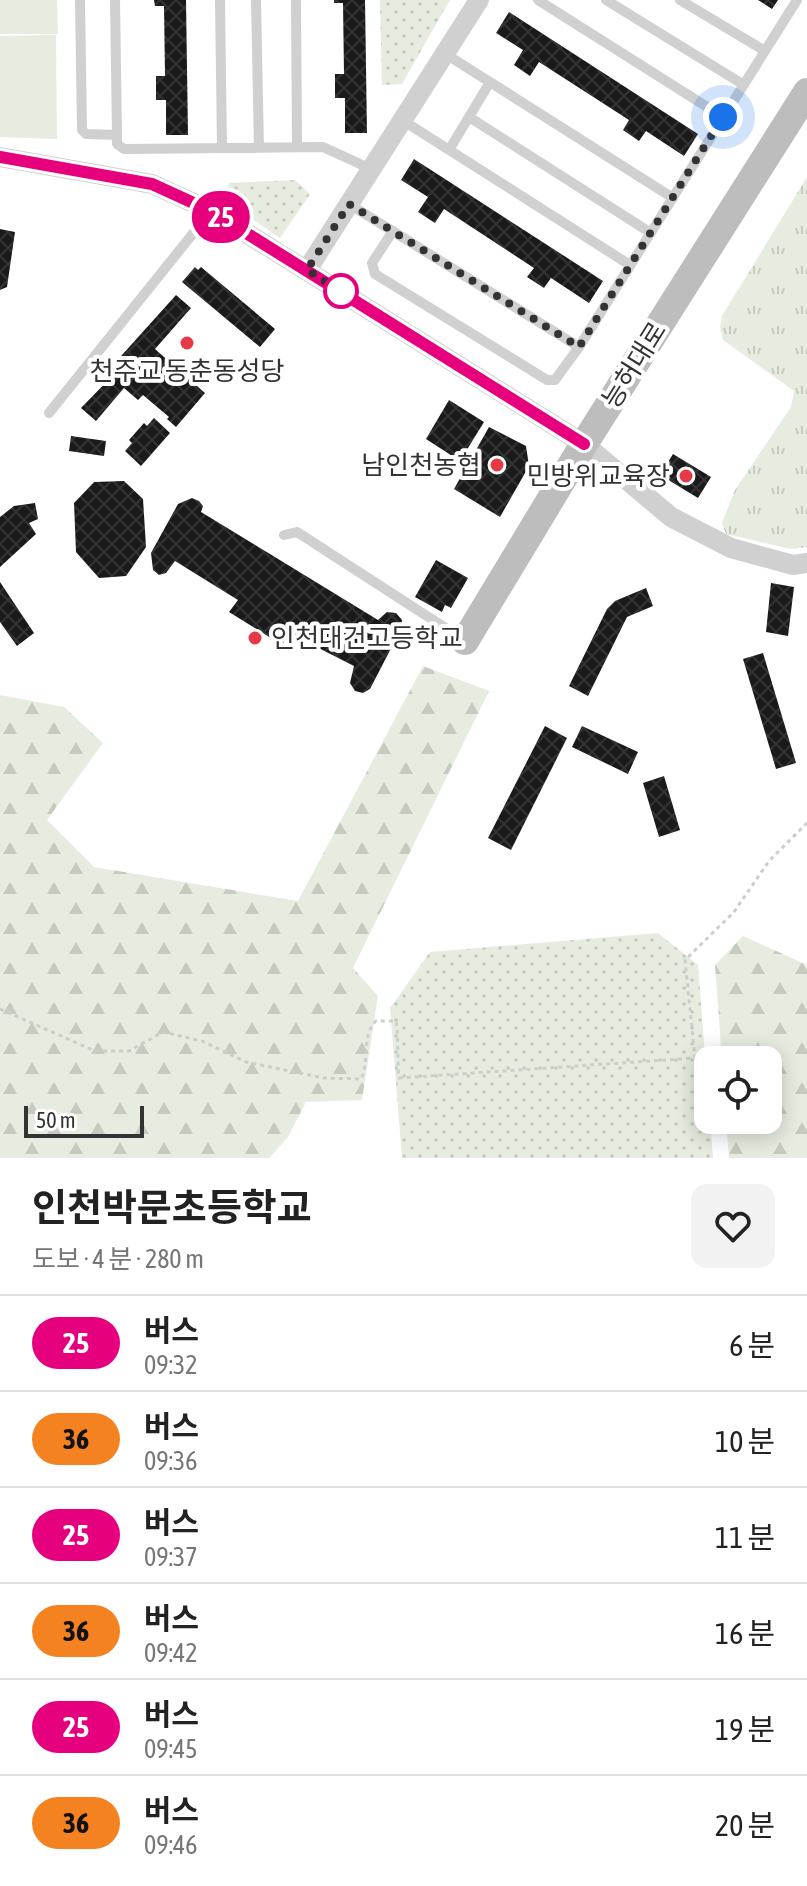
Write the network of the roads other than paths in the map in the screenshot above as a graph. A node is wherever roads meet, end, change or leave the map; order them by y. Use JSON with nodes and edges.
{"nodes":[{"id":1,"x":80,"y":0,"type":"edge"},
{"id":2,"x":115,"y":0,"type":"edge"},
{"id":3,"x":220,"y":0,"type":"edge"},
{"id":4,"x":256,"y":0,"type":"edge"},
{"id":5,"x":296,"y":0,"type":"edge"},
{"id":6,"x":479,"y":0,"type":"edge"},
{"id":7,"x":606,"y":0,"type":"edge"},
{"id":8,"x":680,"y":0,"type":"edge"},
{"id":9,"x":797,"y":0,"type":"edge"},
{"id":10,"x":540,"y":1,"type":"edge"},
{"id":11,"x":765,"y":51,"type":"junction"},
{"id":12,"x":444,"y":53,"type":"junction"},
{"id":13,"x":490,"y":82,"type":"junction"},
{"id":14,"x":744,"y":85,"type":"junction"},
{"id":15,"x":807,"y":92,"type":"edge"},
{"id":16,"x":469,"y":117,"type":"junction"},
{"id":17,"x":723,"y":117,"type":"junction"},
{"id":18,"x":402,"y":120,"type":"junction"},
{"id":19,"x":117,"y":135,"type":"junction"},
{"id":20,"x":297,"y":147,"type":"junction"},
{"id":21,"x":222,"y":148,"type":"junction"},
{"id":22,"x":259,"y":148,"type":"junction"},
{"id":23,"x":449,"y":150,"type":"junction"},
{"id":24,"x":0,"y":157,"type":"edge"},
{"id":25,"x":371,"y":169,"type":"junction"},
{"id":26,"x":673,"y":198,"type":"junction"},
{"id":27,"x":349,"y":204,"type":"junction"},
{"id":28,"x":211,"y":211,"type":"junction"},
{"id":29,"x":393,"y":231,"type":"junction"},
{"id":30,"x":651,"y":233,"type":"junction"},
{"id":31,"x":630,"y":265,"type":"junction"},
{"id":32,"x":307,"y":270,"type":"junction"},
{"id":33,"x":579,"y":347,"type":"junction"},
{"id":34,"x":49,"y":413,"type":"dead end"},
{"id":35,"x":584,"y":444,"type":"junction"},
{"id":36,"x":284,"y":535,"type":"dead end"},
{"id":37,"x":807,"y":563,"type":"edge"},
{"id":38,"x":465,"y":641,"type":"joint"}],
"edges":[{"from":1,"to":19,"type":"lane"},
{"from":2,"to":19,"type":"lane"},
{"from":3,"to":21,"type":"lane"},
{"from":4,"to":22,"type":"lane"},
{"from":5,"to":20,"type":"lane"},
{"from":6,"to":12,"type":"street"},
{"from":7,"to":14,"type":"lane"},
{"from":8,"to":11,"type":"lane"},
{"from":9,"to":11,"type":"lane"},
{"from":10,"to":17,"type":"lane"},
{"from":11,"to":14,"type":"lane"},
{"from":12,"to":13,"type":"lane"},
{"from":12,"to":18,"type":"street"},
{"from":13,"to":16,"type":"lane"},
{"from":13,"to":26,"type":"lane"},
{"from":14,"to":17,"type":"lane"},
{"from":15,"to":35,"type":"main road","name":"능허대로"},
{"from":16,"to":23,"type":"lane"},
{"from":16,"to":30,"type":"lane"},
{"from":17,"to":26,"type":"lane"},
{"from":18,"to":23,"type":"lane"},
{"from":18,"to":25,"type":"street"},
{"from":19,"to":21,"type":"lane"},
{"from":20,"to":22,"type":"lane"},
{"from":20,"to":25,"type":"lane"},
{"from":21,"to":22,"type":"lane"},
{"from":23,"to":31,"type":"lane"},
{"from":24,"to":28,"type":"street"},
{"from":25,"to":27,"type":"street"},
{"from":26,"to":30,"type":"lane"},
{"from":27,"to":29,"type":"lane"},
{"from":27,"to":32,"type":"street"},
{"from":28,"to":32,"type":"street"},
{"from":28,"to":34,"type":"lane"},
{"from":29,"to":33,"type":"lane"},
{"from":29,"to":33,"type":"lane"},
{"from":30,"to":31,"type":"lane"},
{"from":31,"to":33,"type":"lane"},
{"from":32,"to":35,"type":"street"},
{"from":35,"to":37,"type":"street"},
{"from":35,"to":38,"type":"main road","name":"능허대로"},
{"from":36,"to":38,"type":"lane"}]}
